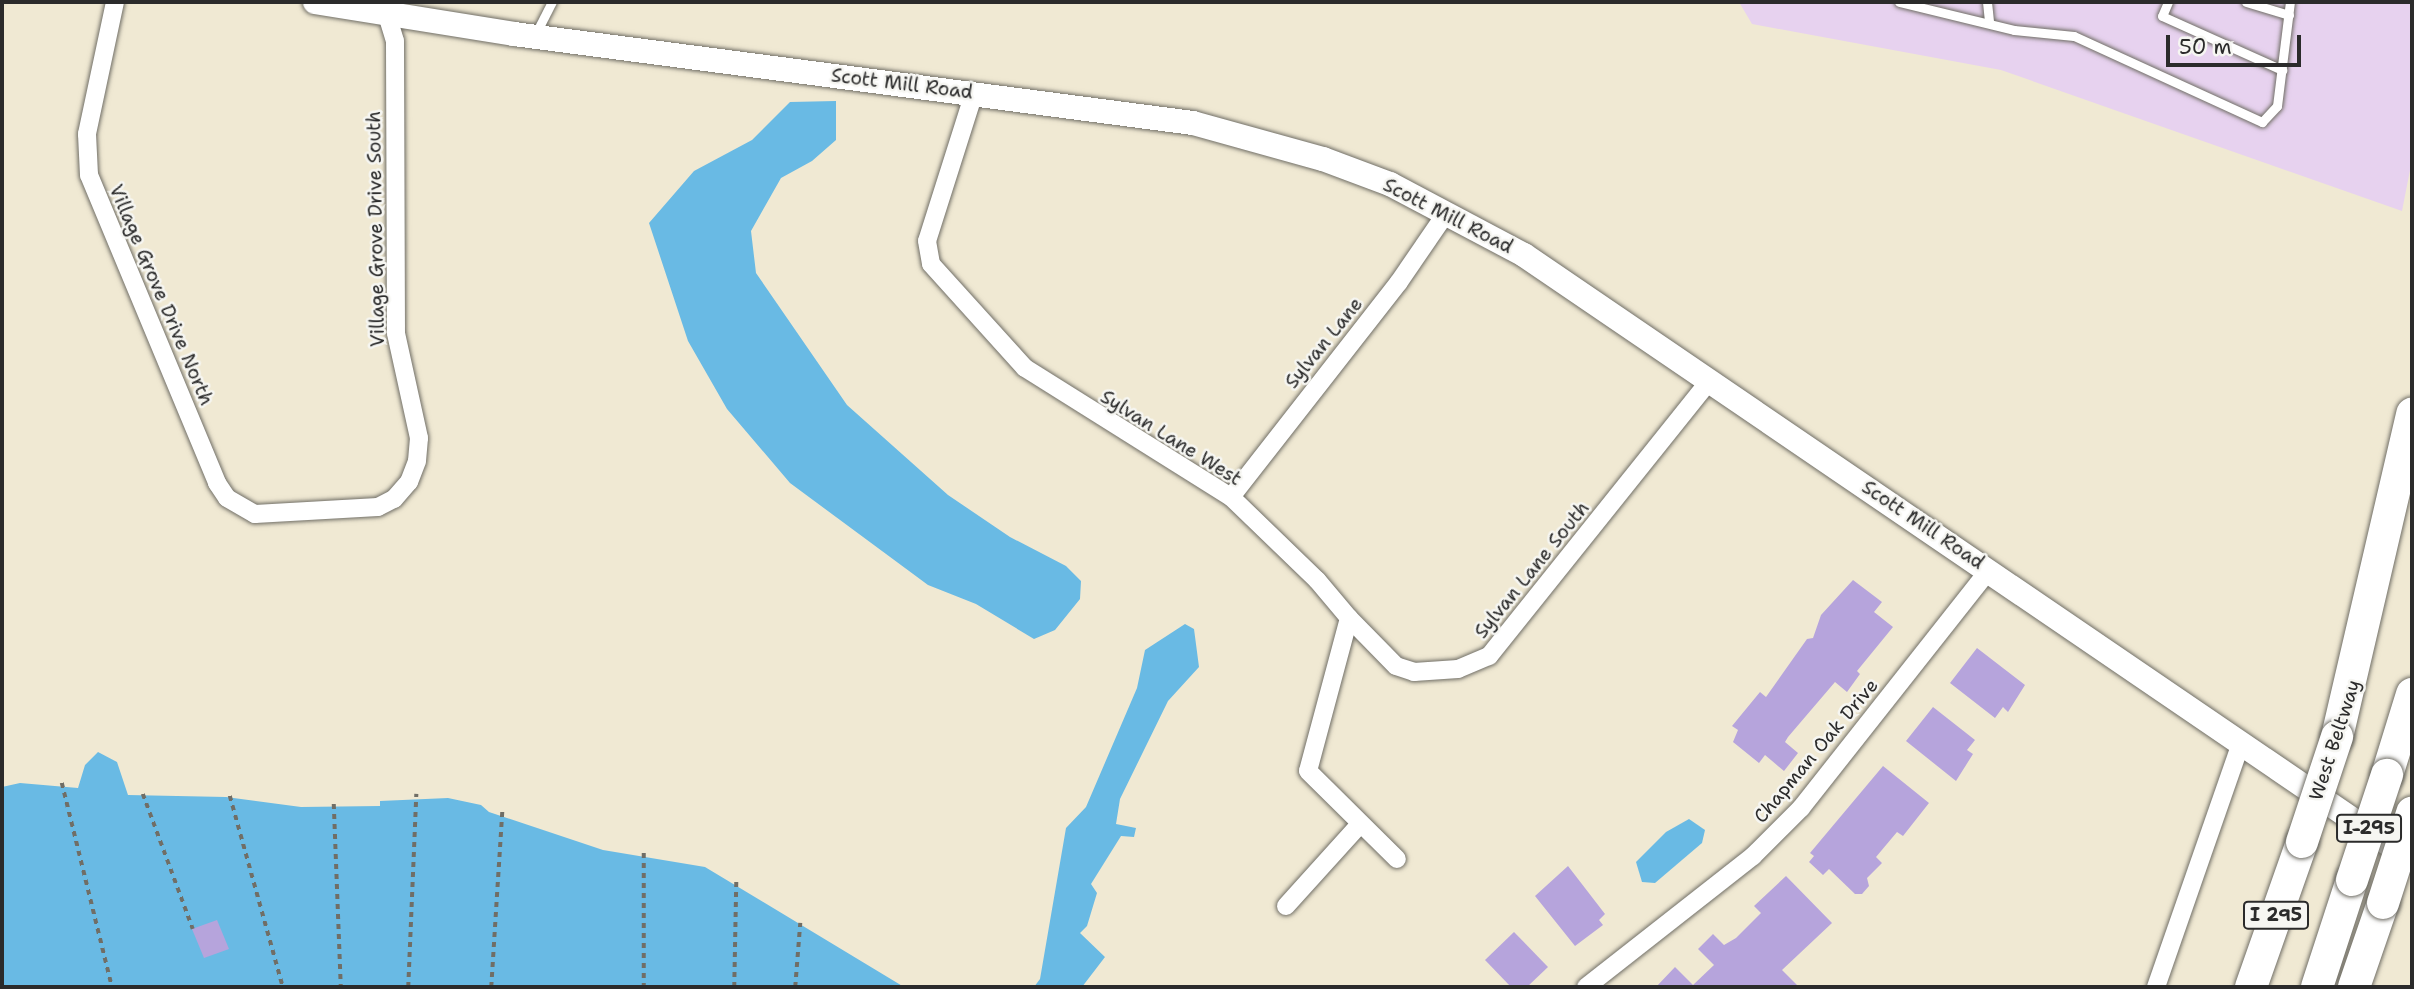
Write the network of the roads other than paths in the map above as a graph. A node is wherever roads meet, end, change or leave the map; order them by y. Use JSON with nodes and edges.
{"nodes":[{"id":1,"x":115,"y":2,"type":"edge"},
{"id":2,"x":315,"y":2,"type":"edge"},
{"id":3,"x":552,"y":2,"type":"edge"},
{"id":4,"x":1899,"y":2,"type":"edge"},
{"id":5,"x":1987,"y":2,"type":"edge"},
{"id":6,"x":2168,"y":2,"type":"edge"},
{"id":7,"x":2246,"y":2,"type":"edge"},
{"id":8,"x":2290,"y":2,"type":"edge"},
{"id":9,"x":1913,"y":4,"type":"edge"},
{"id":10,"x":385,"y":8,"type":"edge"},
{"id":11,"x":2289,"y":15,"type":"junction"},
{"id":12,"x":1989,"y":22,"type":"junction"},
{"id":13,"x":535,"y":37,"type":"junction"},
{"id":14,"x":2282,"y":70,"type":"junction"},
{"id":15,"x":974,"y":93,"type":"junction"},
{"id":16,"x":1447,"y":212,"type":"junction"},
{"id":17,"x":1710,"y":380,"type":"junction"},
{"id":18,"x":2412,"y":414,"type":"edge"},
{"id":19,"x":409,"y":482,"type":"joint"},
{"id":20,"x":2412,"y":492,"type":"edge"},
{"id":21,"x":1231,"y":498,"type":"junction"},
{"id":22,"x":1989,"y":570,"type":"junction"},
{"id":23,"x":1349,"y":618,"type":"junction"},
{"id":24,"x":2412,"y":694,"type":"edge"},
{"id":25,"x":2337,"y":737,"type":"junction"},
{"id":26,"x":2241,"y":743,"type":"junction"},
{"id":27,"x":2412,"y":813,"type":"edge"},
{"id":28,"x":1360,"y":824,"type":"junction"},
{"id":29,"x":1397,"y":859,"type":"dead end"},
{"id":30,"x":2412,"y":860,"type":"edge"},
{"id":31,"x":1286,"y":906,"type":"dead end"},
{"id":32,"x":1586,"y":987,"type":"edge"},
{"id":33,"x":2156,"y":987,"type":"edge"},
{"id":34,"x":2251,"y":987,"type":"edge"},
{"id":35,"x":2317,"y":987,"type":"edge"},
{"id":36,"x":2354,"y":987,"type":"edge"}],
"edges":[{"from":1,"to":19,"type":"street","name":"Village Grove Drive North"},
{"from":2,"to":10,"type":"street","name":"Scott Mill Road"},
{"from":3,"to":13,"type":"lane"},
{"from":4,"to":9,"type":"lane"},
{"from":5,"to":12,"type":"lane"},
{"from":6,"to":14,"type":"lane"},
{"from":7,"to":11,"type":"lane"},
{"from":8,"to":11,"type":"lane"},
{"from":9,"to":12,"type":"lane"},
{"from":10,"to":13,"type":"street","name":"Scott Mill Road"},
{"from":10,"to":19,"type":"street","name":"Village Grove Drive South"},
{"from":11,"to":14,"type":"lane"},
{"from":12,"to":14,"type":"lane"},
{"from":13,"to":15,"type":"street","name":"Scott Mill Road"},
{"from":15,"to":16,"type":"street","name":"Scott Mill Road"},
{"from":15,"to":21,"type":"street","name":"Sylvan Lane West"},
{"from":16,"to":17,"type":"street","name":"Scott Mill Road"},
{"from":16,"to":21,"type":"street","name":"Sylvan Lane"},
{"from":17,"to":22,"type":"street","name":"Scott Mill Road"},
{"from":17,"to":23,"type":"street","name":"Sylvan Lane South"},
{"from":18,"to":25,"type":"highway"},
{"from":20,"to":25,"type":"highway","name":"West Beltway","number":"I 295"},
{"from":21,"to":23,"type":"street","name":"Sylvan Lane West"},
{"from":22,"to":26,"type":"street","name":"Scott Mill Road"},
{"from":22,"to":32,"type":"street","name":"Chapman Oak Drive"},
{"from":23,"to":28,"type":"street"},
{"from":24,"to":35,"type":"highway","number":"I-295","bridge":true},
{"from":25,"to":34,"type":"highway","name":"West Beltway","number":"I 295","bridge":true},
{"from":26,"to":30,"type":"street","name":"Scott Mill Road"},
{"from":26,"to":33,"type":"street"},
{"from":27,"to":36,"type":"highway","bridge":true},
{"from":28,"to":29,"type":"street"},
{"from":28,"to":31,"type":"street"}]}
